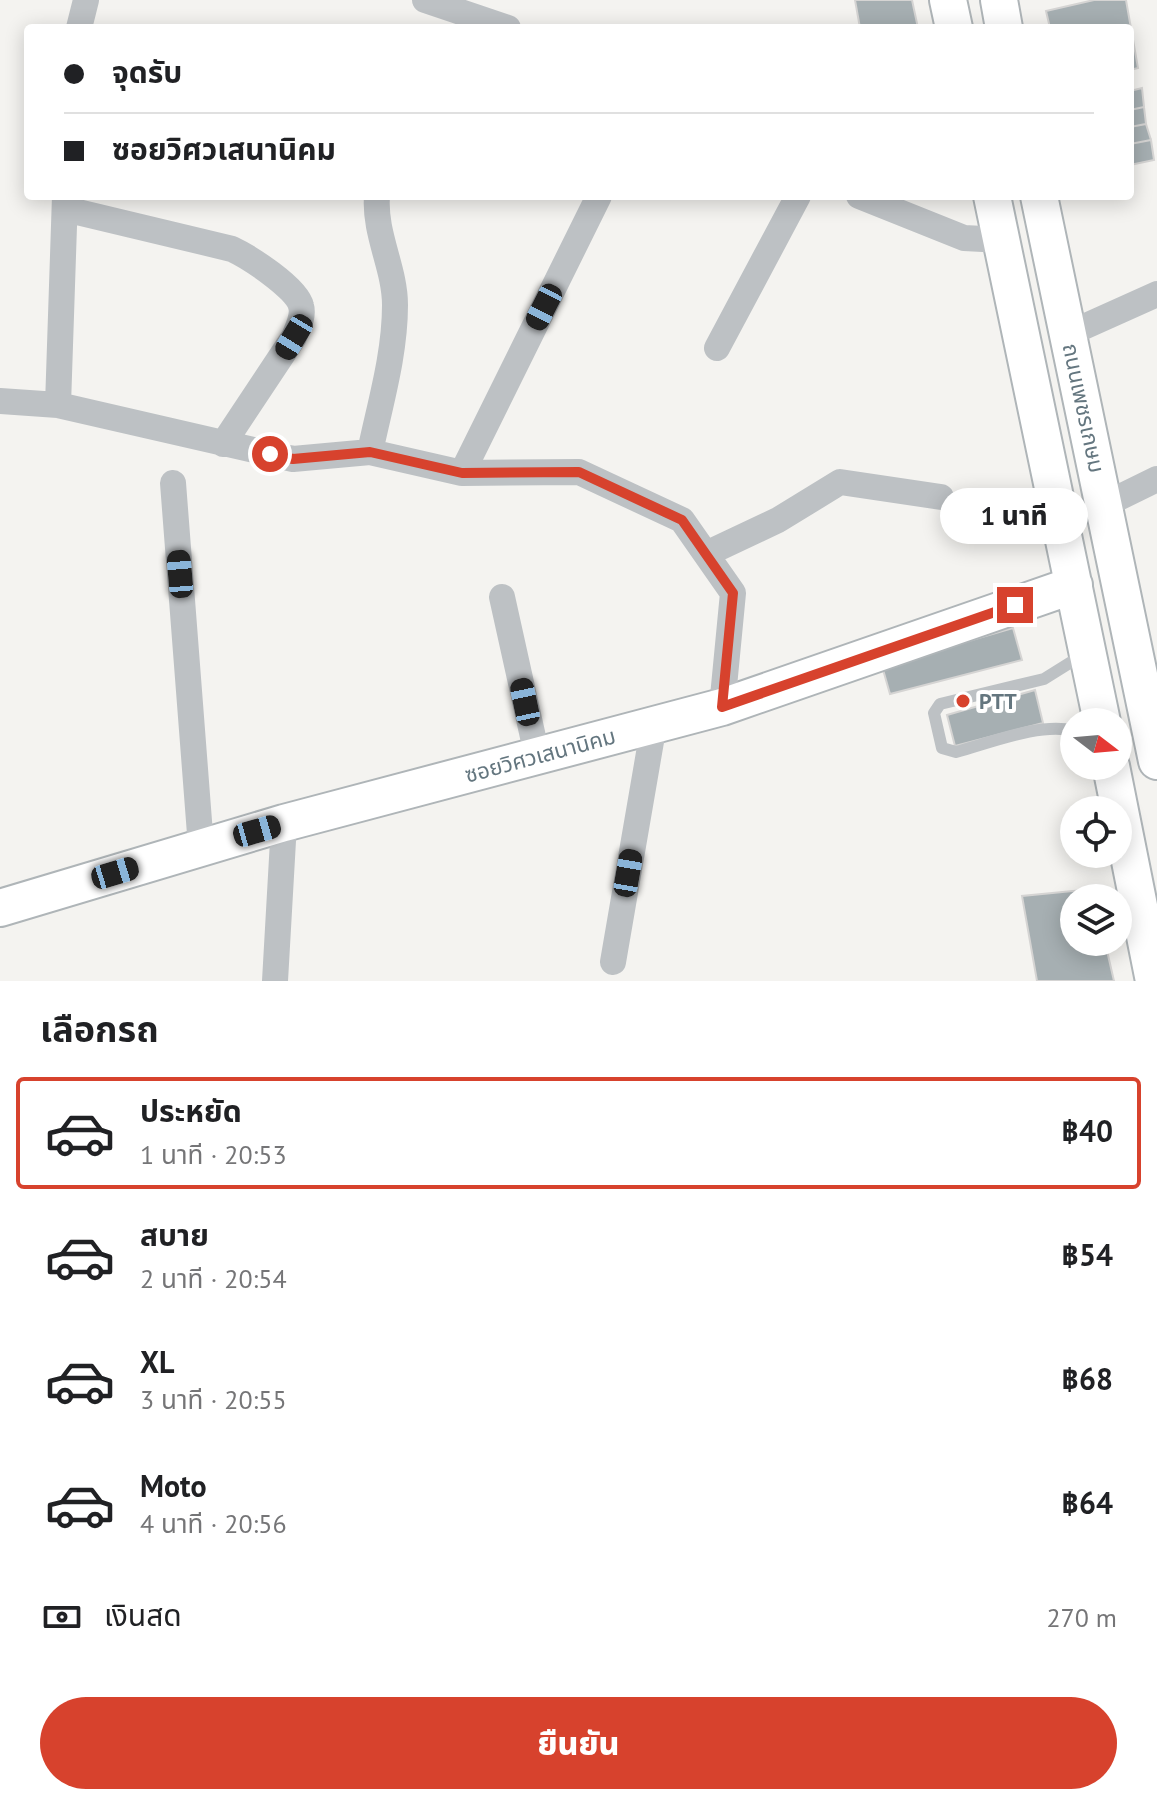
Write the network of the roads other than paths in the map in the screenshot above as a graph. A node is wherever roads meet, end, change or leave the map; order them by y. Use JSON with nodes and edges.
{"nodes":[{"id":1,"x":86,"y":0,"type":"edge"},
{"id":2,"x":425,"y":0,"type":"edge"},
{"id":3,"x":948,"y":0,"type":"edge"},
{"id":4,"x":999,"y":0,"type":"edge"},
{"id":5,"x":80,"y":24,"type":"edge"},
{"id":6,"x":496,"y":24,"type":"edge"},
{"id":7,"x":953,"y":24,"type":"edge"},
{"id":8,"x":1003,"y":24,"type":"edge"},
{"id":9,"x":377,"y":200,"type":"edge"},
{"id":10,"x":597,"y":200,"type":"edge"},
{"id":11,"x":796,"y":200,"type":"edge"},
{"id":12,"x":869,"y":200,"type":"edge"},
{"id":13,"x":993,"y":200,"type":"edge"},
{"id":14,"x":1040,"y":200,"type":"edge"},
{"id":15,"x":65,"y":203,"type":"edge"},
{"id":16,"x":1002,"y":240,"type":"junction"},
{"id":17,"x":1157,"y":294,"type":"edge"},
{"id":18,"x":1068,"y":334,"type":"junction"},
{"id":19,"x":717,"y":348,"type":"dead end"},
{"id":20,"x":0,"y":401,"type":"edge"},
{"id":21,"x":58,"y":405,"type":"junction"},
{"id":22,"x":223,"y":444,"type":"junction"},
{"id":23,"x":370,"y":452,"type":"junction"},
{"id":24,"x":462,"y":473,"type":"junction"},
{"id":25,"x":1157,"y":479,"type":"edge"},
{"id":26,"x":173,"y":483,"type":"dead end"},
{"id":27,"x":941,"y":497,"type":"dead end"},
{"id":28,"x":1104,"y":505,"type":"junction"},
{"id":29,"x":706,"y":554,"type":"junction"},
{"id":30,"x":1074,"y":585,"type":"junction"},
{"id":31,"x":502,"y":597,"type":"dead end"},
{"id":32,"x":1088,"y":651,"type":"junction"},
{"id":33,"x":722,"y":707,"type":"junction"},
{"id":34,"x":1099,"y":708,"type":"edge"},
{"id":35,"x":654,"y":724,"type":"junction"},
{"id":36,"x":1060,"y":727,"type":"edge"},
{"id":37,"x":537,"y":755,"type":"junction"},
{"id":38,"x":1157,"y":761,"type":"edge"},
{"id":39,"x":1114,"y":780,"type":"edge"},
{"id":40,"x":284,"y":823,"type":"junction"},
{"id":41,"x":201,"y":847,"type":"junction"},
{"id":42,"x":0,"y":908,"type":"edge"},
{"id":43,"x":613,"y":962,"type":"dead end"},
{"id":44,"x":275,"y":981,"type":"edge"},
{"id":45,"x":1154,"y":981,"type":"edge"}],
"edges":[{"from":1,"to":5,"type":"street"},
{"from":2,"to":6,"type":"street"},
{"from":3,"to":7,"type":"main road"},
{"from":4,"to":8,"type":"main road"},
{"from":9,"to":23,"type":"street"},
{"from":10,"to":24,"type":"street"},
{"from":11,"to":19,"type":"street"},
{"from":12,"to":16,"type":"street"},
{"from":13,"to":16,"type":"main road","name":"ถนนเพชรเกษม"},
{"from":14,"to":18,"type":"main road","name":"ถนนเพชรเกษม"},
{"from":15,"to":21,"type":"street"},
{"from":15,"to":22,"type":"street"},
{"from":16,"to":30,"type":"main road","name":"ถนนเพชรเกษม"},
{"from":17,"to":18,"type":"street"},
{"from":18,"to":28,"type":"main road","name":"ถนนเพชรเกษม"},
{"from":20,"to":21,"type":"street"},
{"from":21,"to":22,"type":"street"},
{"from":22,"to":23,"type":"street"},
{"from":23,"to":24,"type":"street"},
{"from":24,"to":29,"type":"street"},
{"from":25,"to":28,"type":"street"},
{"from":26,"to":41,"type":"street"},
{"from":27,"to":29,"type":"street"},
{"from":28,"to":38,"type":"main road","name":"ถนนเพชรเกษม"},
{"from":29,"to":33,"type":"street"},
{"from":30,"to":32,"type":"main road","name":"ถนนเพชรเกษม"},
{"from":30,"to":33,"type":"main road","name":"ซอยวิศวเสนานิคม"},
{"from":31,"to":37,"type":"street"},
{"from":32,"to":34,"type":"main road","name":"ถนนเพชรเกษม"},
{"from":32,"to":36,"type":"lane"},
{"from":33,"to":35,"type":"main road","name":"ซอยวิศวเสนานิคม"},
{"from":35,"to":37,"type":"main road","name":"ซอยวิศวเสนานิคม"},
{"from":35,"to":43,"type":"street"},
{"from":37,"to":40,"type":"main road","name":"ซอยวิศวเสนานิคม"},
{"from":39,"to":45,"type":"main road"},
{"from":40,"to":41,"type":"main road","name":"ซอยวิศวเสนานิคม"},
{"from":40,"to":44,"type":"street"},
{"from":41,"to":42,"type":"main road","name":"ซอยวิศวเสนานิคม"}]}
